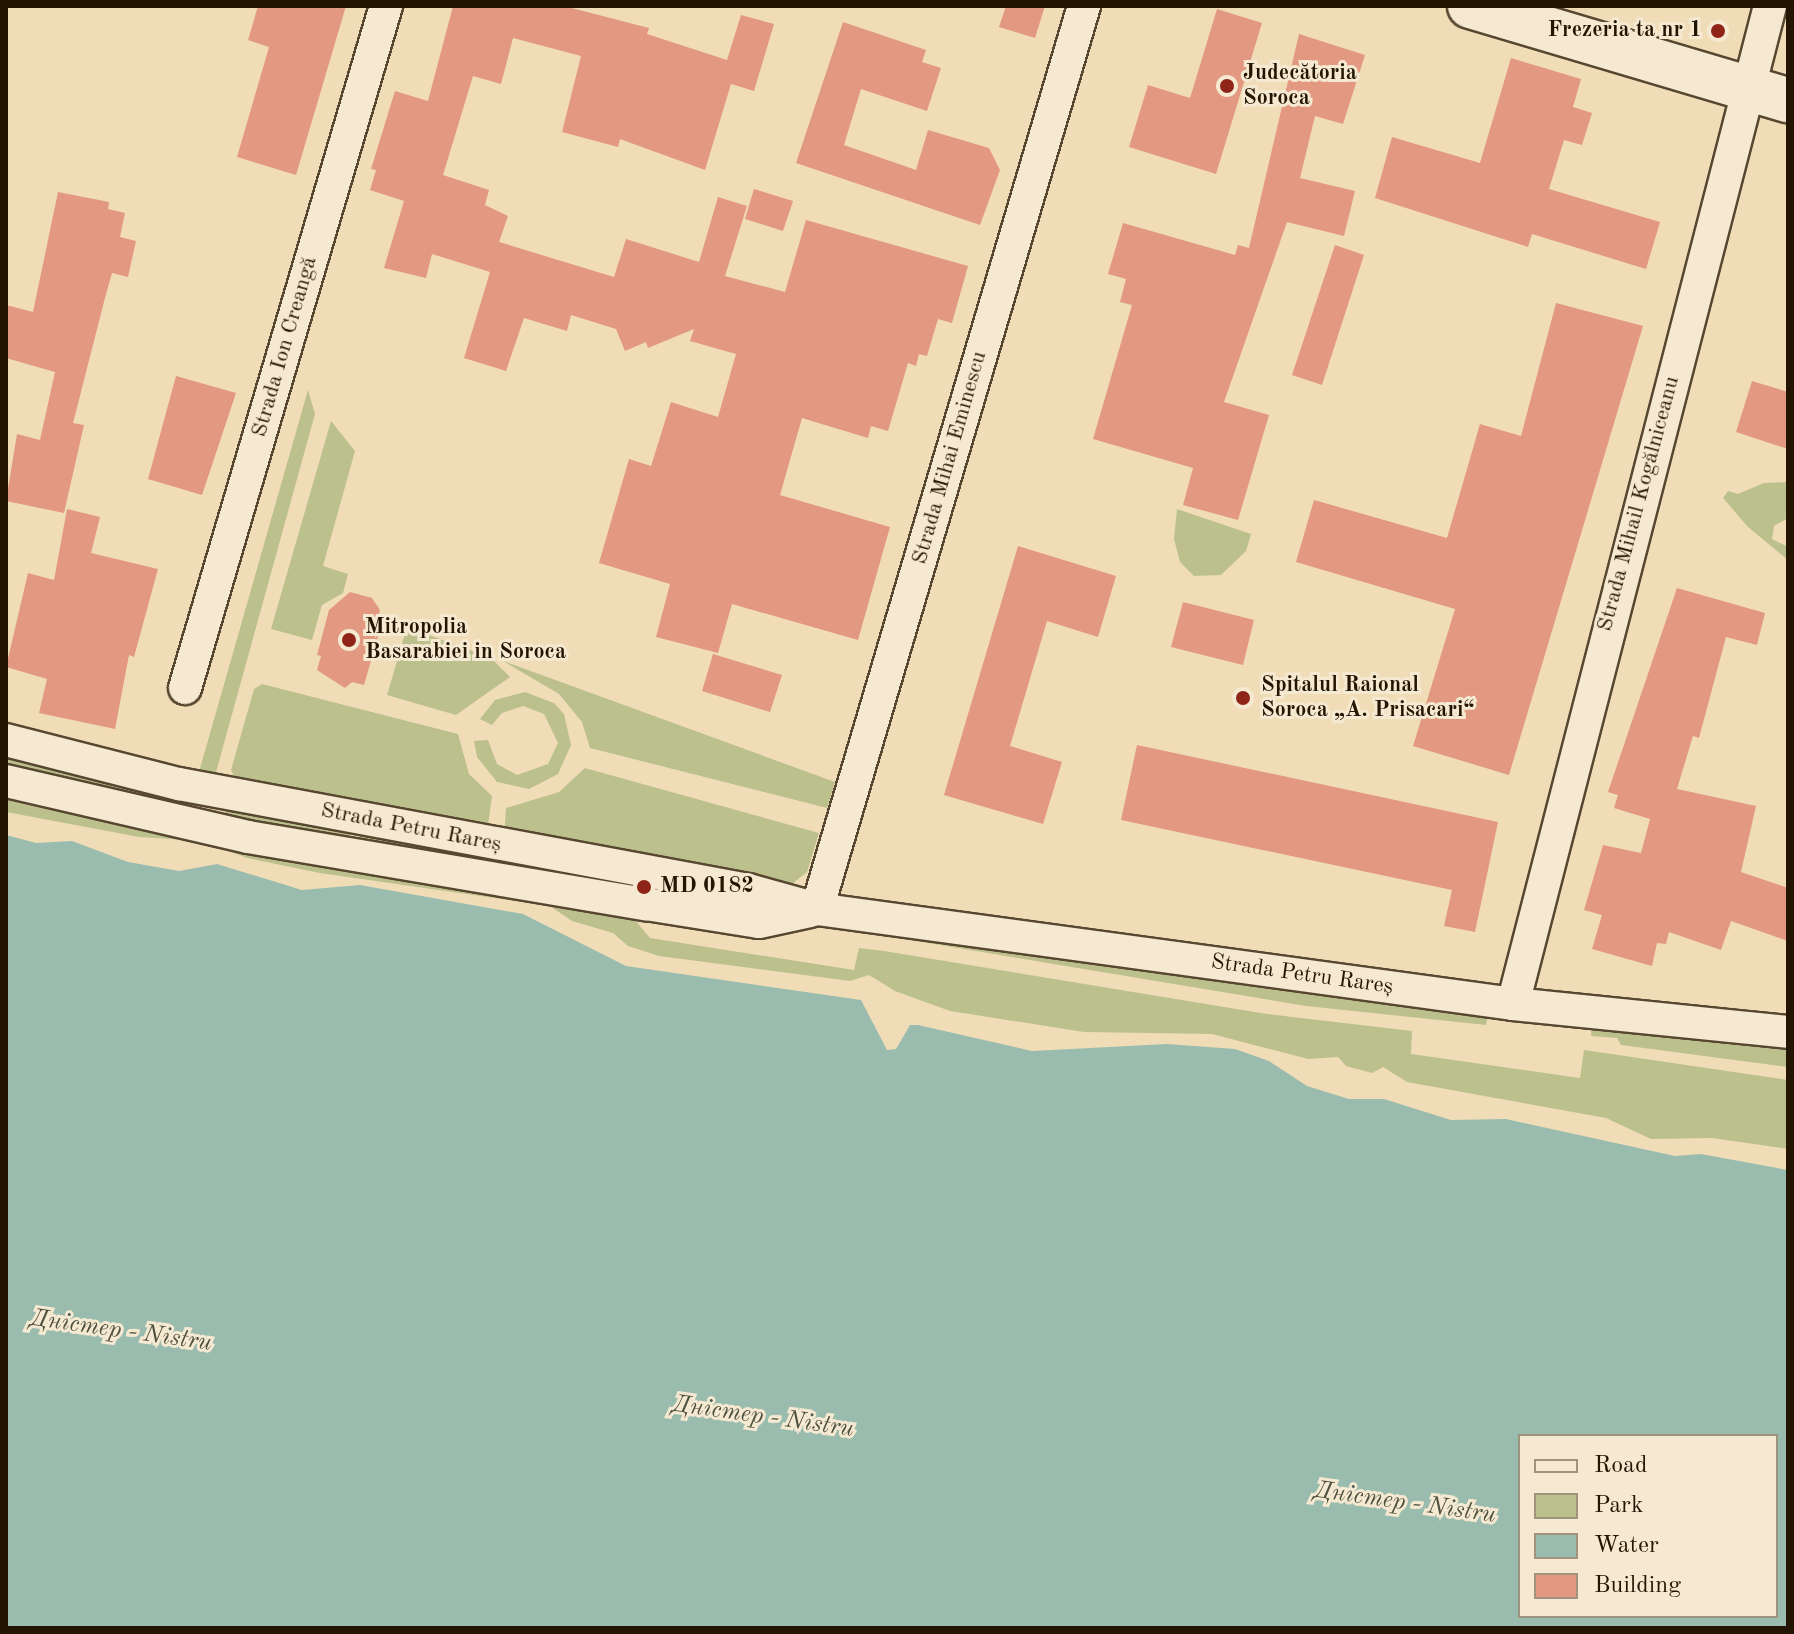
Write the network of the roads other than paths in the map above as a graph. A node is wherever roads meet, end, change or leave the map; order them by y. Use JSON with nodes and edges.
{"nodes":[{"id":1,"x":386,"y":6,"type":"edge"},
{"id":2,"x":1084,"y":6,"type":"edge"},
{"id":3,"x":1470,"y":6,"type":"edge"},
{"id":4,"x":1770,"y":6,"type":"edge"},
{"id":5,"x":1768,"y":94,"type":"edge"},
{"id":6,"x":185,"y":688,"type":"dead end"},
{"id":7,"x":6,"y":740,"type":"edge"},
{"id":8,"x":6,"y":781,"type":"edge"},
{"id":9,"x":817,"y":909,"type":"junction"},
{"id":10,"x":1513,"y":1004,"type":"junction"},
{"id":11,"x":1788,"y":1032,"type":"edge"}],
"edges":[{"from":1,"to":6,"type":"street","name":"Strada Ion Creangă"},
{"from":2,"to":9,"type":"street","name":"Strada Mihai Eminescu"},
{"from":3,"to":5,"type":"main road"},
{"from":4,"to":5,"type":"street","name":"Strada Mihail Kogălniceanu"},
{"from":5,"to":10,"type":"street","name":"Strada Mihail Kogălniceanu"},
{"from":7,"to":9,"type":"street","name":"Strada Petru Rareș"},
{"from":8,"to":9,"type":"street","name":"Strada Petru Rareș"},
{"from":9,"to":10,"type":"street","name":"Strada Petru Rareș"},
{"from":10,"to":11,"type":"street","name":"Strada Petru Rareș"}]}
